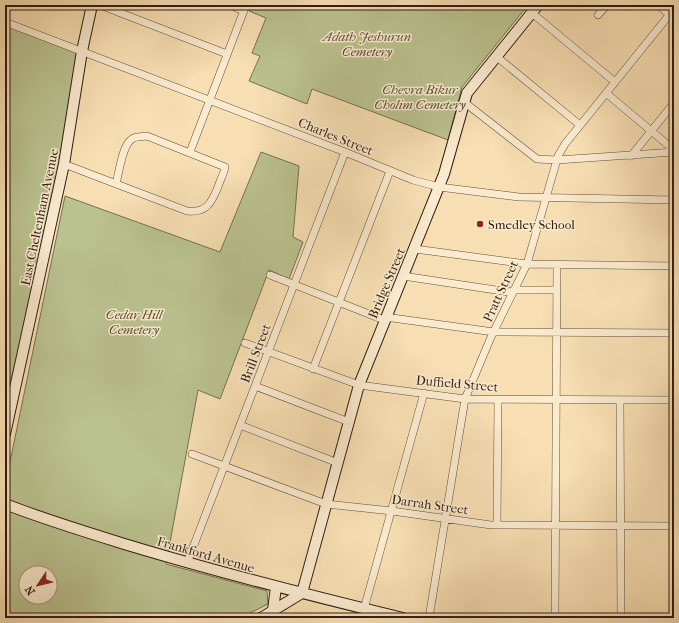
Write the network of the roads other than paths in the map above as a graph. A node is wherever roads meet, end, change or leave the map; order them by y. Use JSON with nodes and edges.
{"nodes":[{"id":1,"x":92,"y":5,"type":"edge"},
{"id":2,"x":100,"y":5,"type":"edge"},
{"id":3,"x":230,"y":5,"type":"edge"},
{"id":4,"x":607,"y":5,"type":"edge"},
{"id":5,"x":658,"y":5,"type":"edge"},
{"id":6,"x":245,"y":8,"type":"edge"},
{"id":7,"x":535,"y":9,"type":"edge"},
{"id":8,"x":673,"y":14,"type":"edge"},
{"id":9,"x":598,"y":15,"type":"dead end"},
{"id":10,"x":5,"y":22,"type":"edge"},
{"id":11,"x":82,"y":51,"type":"junction"},
{"id":12,"x":227,"y":54,"type":"junction"},
{"id":13,"x":497,"y":57,"type":"junction"},
{"id":14,"x":615,"y":82,"type":"junction"},
{"id":15,"x":606,"y":93,"type":"junction"},
{"id":16,"x":210,"y":100,"type":"junction"},
{"id":17,"x":464,"y":102,"type":"junction"},
{"id":18,"x":674,"y":103,"type":"edge"},
{"id":19,"x":580,"y":126,"type":"junction"},
{"id":20,"x":652,"y":130,"type":"junction"},
{"id":21,"x":674,"y":151,"type":"edge"},
{"id":22,"x":190,"y":152,"type":"junction"},
{"id":23,"x":345,"y":152,"type":"junction"},
{"id":24,"x":631,"y":156,"type":"junction"},
{"id":25,"x":557,"y":160,"type":"junction"},
{"id":26,"x":64,"y":164,"type":"junction"},
{"id":27,"x":390,"y":171,"type":"junction"},
{"id":28,"x":116,"y":184,"type":"junction"},
{"id":29,"x":439,"y":186,"type":"junction"},
{"id":30,"x":545,"y":198,"type":"junction"},
{"id":31,"x":674,"y":200,"type":"edge"},
{"id":32,"x":415,"y":248,"type":"junction"},
{"id":33,"x":527,"y":264,"type":"junction"},
{"id":34,"x":557,"y":266,"type":"junction"},
{"id":35,"x":674,"y":266,"type":"edge"},
{"id":36,"x":270,"y":275,"type":"dead end"},
{"id":37,"x":402,"y":276,"type":"junction"},
{"id":38,"x":294,"y":284,"type":"junction"},
{"id":39,"x":514,"y":290,"type":"junction"},
{"id":40,"x":557,"y":290,"type":"junction"},
{"id":41,"x":339,"y":301,"type":"junction"},
{"id":42,"x":385,"y":319,"type":"junction"},
{"id":43,"x":494,"y":332,"type":"junction"},
{"id":44,"x":557,"y":332,"type":"junction"},
{"id":45,"x":674,"y":333,"type":"edge"},
{"id":46,"x":245,"y":343,"type":"dead end"},
{"id":47,"x":268,"y":351,"type":"junction"},
{"id":48,"x":313,"y":369,"type":"junction"},
{"id":49,"x":359,"y":385,"type":"junction"},
{"id":50,"x":255,"y":386,"type":"junction"},
{"id":51,"x":424,"y":393,"type":"junction"},
{"id":52,"x":465,"y":399,"type":"junction"},
{"id":53,"x":498,"y":400,"type":"junction"},
{"id":54,"x":556,"y":400,"type":"junction"},
{"id":55,"x":620,"y":400,"type":"junction"},
{"id":56,"x":674,"y":400,"type":"edge"},
{"id":57,"x":349,"y":422,"type":"junction"},
{"id":58,"x":240,"y":425,"type":"junction"},
{"id":59,"x":5,"y":434,"type":"edge"},
{"id":60,"x":192,"y":454,"type":"dead end"},
{"id":61,"x":338,"y":463,"type":"junction"},
{"id":62,"x":224,"y":466,"type":"junction"},
{"id":63,"x":5,"y":504,"type":"edge"},
{"id":64,"x":326,"y":504,"type":"junction"},
{"id":65,"x":392,"y":511,"type":"junction"},
{"id":66,"x":445,"y":519,"type":"junction"},
{"id":67,"x":497,"y":525,"type":"junction"},
{"id":68,"x":556,"y":526,"type":"junction"},
{"id":69,"x":621,"y":526,"type":"junction"},
{"id":70,"x":674,"y":526,"type":"edge"},
{"id":71,"x":187,"y":562,"type":"junction"},
{"id":72,"x":276,"y":586,"type":"junction"},
{"id":73,"x":302,"y":594,"type":"junction"},
{"id":74,"x":364,"y":608,"type":"junction"},
{"id":75,"x":273,"y":610,"type":"junction"},
{"id":76,"x":261,"y":618,"type":"edge"},
{"id":77,"x":403,"y":618,"type":"edge"},
{"id":78,"x":429,"y":618,"type":"edge"},
{"id":79,"x":555,"y":618,"type":"edge"},
{"id":80,"x":621,"y":618,"type":"edge"}],
"edges":[{"from":1,"to":11,"type":"main road","name":"East Cheltenham Avenue"},
{"from":2,"to":12,"type":"street"},
{"from":3,"to":6,"type":"street"},
{"from":4,"to":9,"type":"street"},
{"from":5,"to":8,"type":"street"},
{"from":6,"to":12,"type":"street"},
{"from":7,"to":13,"type":"main road","name":"Bridge Street"},
{"from":7,"to":14,"type":"street"},
{"from":8,"to":14,"type":"street","name":"Pratt Street"},
{"from":10,"to":11,"type":"street","name":"Charles Street"},
{"from":11,"to":16,"type":"street","name":"Charles Street"},
{"from":11,"to":26,"type":"main road","name":"East Cheltenham Avenue"},
{"from":12,"to":16,"type":"street"},
{"from":13,"to":17,"type":"main road","name":"Bridge Street"},
{"from":13,"to":19,"type":"street"},
{"from":14,"to":15,"type":"street","name":"Pratt Street"},
{"from":15,"to":19,"type":"street","name":"Pratt Street"},
{"from":15,"to":20,"type":"street"},
{"from":16,"to":22,"type":"street"},
{"from":16,"to":23,"type":"street","name":"Charles Street"},
{"from":17,"to":25,"type":"street"},
{"from":17,"to":29,"type":"main road","name":"Bridge Street"},
{"from":18,"to":20,"type":"street"},
{"from":19,"to":25,"type":"street","name":"Pratt Street"},
{"from":20,"to":21,"type":"street"},
{"from":20,"to":24,"type":"street"},
{"from":21,"to":24,"type":"street"},
{"from":22,"to":28,"type":"street"},
{"from":22,"to":28,"type":"street"},
{"from":23,"to":27,"type":"street","name":"Charles Street"},
{"from":23,"to":38,"type":"street","name":"Brill Street"},
{"from":24,"to":25,"type":"street"},
{"from":25,"to":30,"type":"street","name":"Pratt Street"},
{"from":26,"to":28,"type":"street"},
{"from":26,"to":59,"type":"main road","name":"East Cheltenham Avenue"},
{"from":27,"to":29,"type":"street","name":"Charles Street"},
{"from":27,"to":41,"type":"street"},
{"from":29,"to":30,"type":"street","name":"Charles Street"},
{"from":29,"to":32,"type":"main road","name":"Bridge Street"},
{"from":30,"to":31,"type":"street","name":"Charles Street"},
{"from":30,"to":33,"type":"street","name":"Pratt Street"},
{"from":32,"to":33,"type":"street"},
{"from":32,"to":37,"type":"main road","name":"Bridge Street"},
{"from":33,"to":34,"type":"street"},
{"from":33,"to":39,"type":"street","name":"Pratt Street"},
{"from":34,"to":35,"type":"street"},
{"from":34,"to":40,"type":"street"},
{"from":36,"to":38,"type":"street"},
{"from":37,"to":39,"type":"street"},
{"from":37,"to":42,"type":"main road","name":"Bridge Street"},
{"from":38,"to":41,"type":"street"},
{"from":38,"to":47,"type":"street","name":"Brill Street"},
{"from":39,"to":40,"type":"street"},
{"from":39,"to":43,"type":"street","name":"Pratt Street"},
{"from":40,"to":44,"type":"street"},
{"from":41,"to":42,"type":"street"},
{"from":41,"to":48,"type":"street"},
{"from":42,"to":43,"type":"street"},
{"from":42,"to":49,"type":"main road","name":"Bridge Street"},
{"from":43,"to":44,"type":"street"},
{"from":43,"to":52,"type":"street","name":"Pratt Street"},
{"from":44,"to":45,"type":"street"},
{"from":44,"to":54,"type":"street"},
{"from":46,"to":47,"type":"street","name":"Duffield Street"},
{"from":47,"to":48,"type":"street","name":"Duffield Street"},
{"from":47,"to":50,"type":"street","name":"Brill Street"},
{"from":48,"to":49,"type":"street","name":"Duffield Street"},
{"from":49,"to":51,"type":"street","name":"Duffield Street"},
{"from":49,"to":57,"type":"main road","name":"Bridge Street"},
{"from":50,"to":57,"type":"street"},
{"from":50,"to":58,"type":"street","name":"Brill Street"},
{"from":51,"to":52,"type":"street","name":"Duffield Street"},
{"from":51,"to":65,"type":"street"},
{"from":52,"to":53,"type":"street","name":"Duffield Street"},
{"from":52,"to":66,"type":"street","name":"Pratt Street"},
{"from":53,"to":54,"type":"street","name":"Duffield Street"},
{"from":53,"to":67,"type":"street"},
{"from":54,"to":55,"type":"street","name":"Duffield Street"},
{"from":54,"to":68,"type":"street"},
{"from":55,"to":56,"type":"street","name":"Duffield Street"},
{"from":55,"to":69,"type":"street"},
{"from":57,"to":61,"type":"main road","name":"Bridge Street"},
{"from":58,"to":61,"type":"street"},
{"from":58,"to":62,"type":"street","name":"Brill Street"},
{"from":60,"to":62,"type":"street","name":"Darrah Street"},
{"from":61,"to":64,"type":"main road","name":"Bridge Street"},
{"from":62,"to":64,"type":"street","name":"Darrah Street"},
{"from":62,"to":71,"type":"street","name":"Brill Street"},
{"from":63,"to":71,"type":"main road","name":"Frankford Avenue"},
{"from":64,"to":65,"type":"street","name":"Darrah Street"},
{"from":64,"to":73,"type":"main road","name":"Bridge Street"},
{"from":65,"to":66,"type":"street","name":"Darrah Street"},
{"from":65,"to":74,"type":"street"},
{"from":66,"to":67,"type":"street","name":"Darrah Street"},
{"from":66,"to":78,"type":"street","name":"Pratt Street"},
{"from":67,"to":68,"type":"street","name":"Darrah Street"},
{"from":68,"to":69,"type":"street","name":"Darrah Street"},
{"from":68,"to":79,"type":"street"},
{"from":69,"to":70,"type":"street","name":"Darrah Street"},
{"from":69,"to":80,"type":"street"},
{"from":71,"to":72,"type":"main road","name":"Frankford Avenue"},
{"from":72,"to":73,"type":"main road","name":"Frankford Avenue"},
{"from":72,"to":75,"type":"main road"},
{"from":73,"to":74,"type":"main road","name":"Frankford Avenue"},
{"from":73,"to":75,"type":"main road"},
{"from":74,"to":77,"type":"main road","name":"Frankford Avenue"},
{"from":75,"to":76,"type":"main road"}]}
